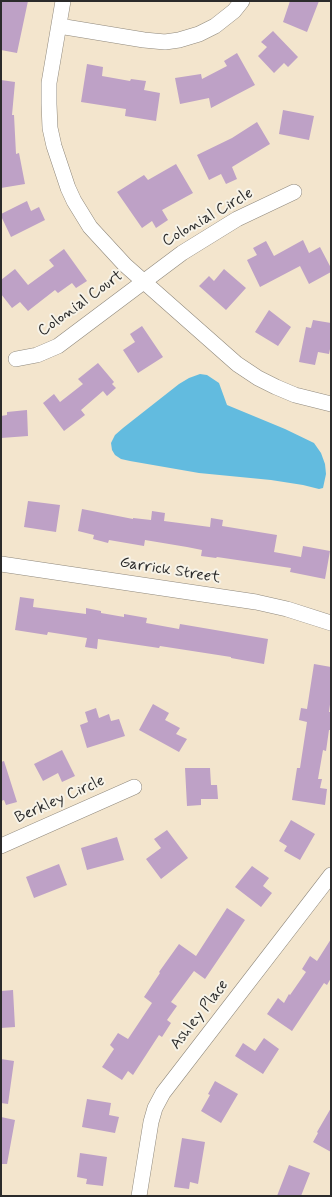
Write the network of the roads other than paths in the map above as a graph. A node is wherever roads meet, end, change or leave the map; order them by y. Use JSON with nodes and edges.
{"nodes":[{"id":1,"x":63,"y":1,"type":"edge"},
{"id":2,"x":242,"y":1,"type":"edge"},
{"id":3,"x":59,"y":26,"type":"junction"},
{"id":4,"x":294,"y":192,"type":"dead end"},
{"id":5,"x":143,"y":281,"type":"junction"},
{"id":6,"x":16,"y":359,"type":"dead end"},
{"id":7,"x":331,"y":404,"type":"edge"},
{"id":8,"x":1,"y":564,"type":"edge"},
{"id":9,"x":331,"y":623,"type":"edge"},
{"id":10,"x":134,"y":787,"type":"dead end"},
{"id":11,"x":1,"y":846,"type":"edge"},
{"id":12,"x":331,"y":875,"type":"edge"},
{"id":13,"x":138,"y":1196,"type":"edge"}],
"edges":[{"from":1,"to":3,"type":"street"},
{"from":2,"to":3,"type":"street"},
{"from":3,"to":5,"type":"street"},
{"from":4,"to":5,"type":"street","name":"Colonial Circle"},
{"from":5,"to":6,"type":"street","name":"Colonial Court"},
{"from":5,"to":7,"type":"street"},
{"from":8,"to":9,"type":"street","name":"Garrick Street"},
{"from":10,"to":11,"type":"street","name":"Berkley Circle"},
{"from":12,"to":13,"type":"street","name":"Ashley Place"}]}
